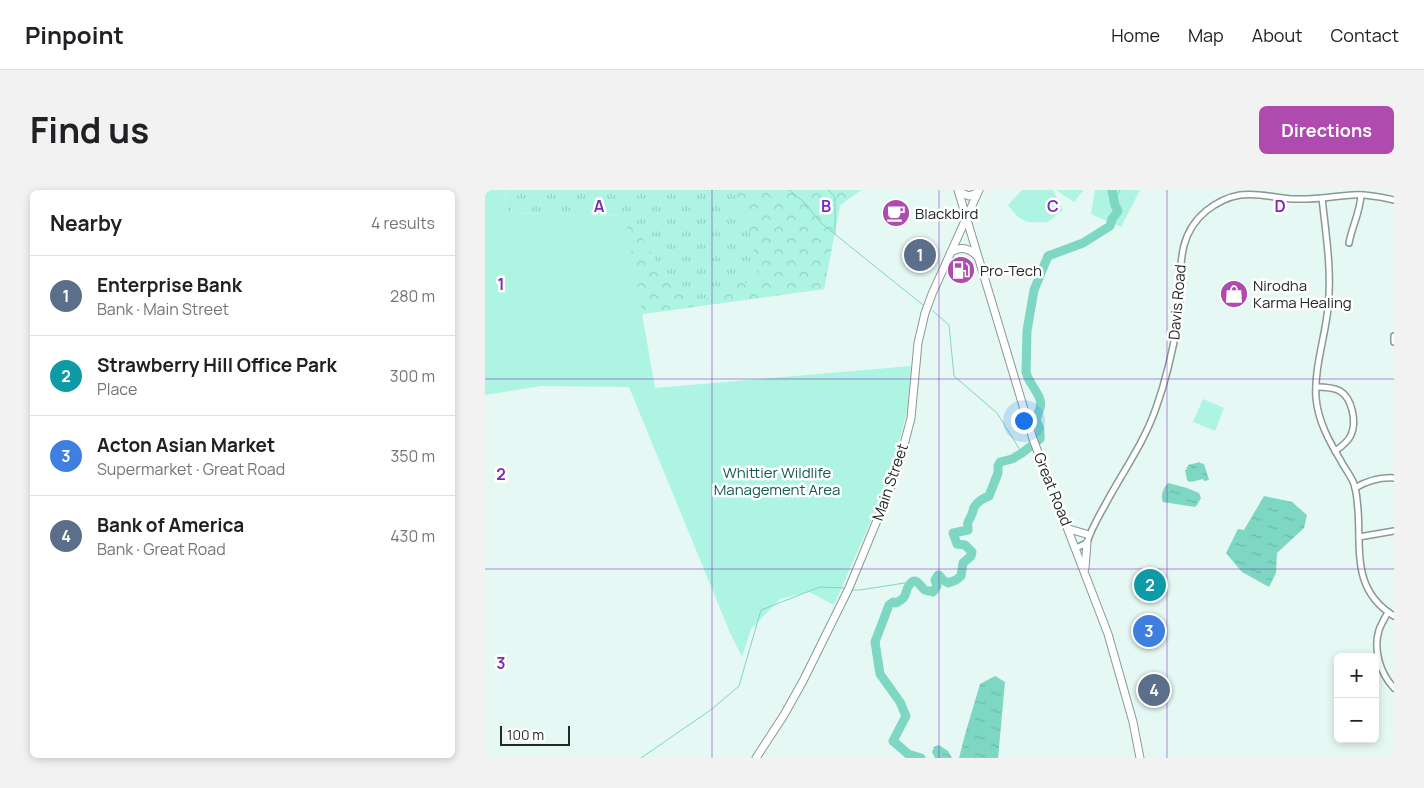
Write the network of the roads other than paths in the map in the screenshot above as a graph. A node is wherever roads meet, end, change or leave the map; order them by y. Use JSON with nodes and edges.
{"nodes":[{"id":1,"x":958,"y":191,"type":"edge"},
{"id":2,"x":978,"y":192,"type":"edge"},
{"id":3,"x":1379,"y":194,"type":"edge"},
{"id":4,"x":1361,"y":195,"type":"junction"},
{"id":5,"x":1322,"y":198,"type":"junction"},
{"id":6,"x":1394,"y":200,"type":"edge"},
{"id":7,"x":966,"y":217,"type":"junction"},
{"id":8,"x":1349,"y":243,"type":"dead end"},
{"id":9,"x":951,"y":252,"type":"junction"},
{"id":10,"x":978,"y":256,"type":"junction"},
{"id":11,"x":1394,"y":336,"type":"edge"},
{"id":12,"x":1394,"y":342,"type":"edge"},
{"id":13,"x":1316,"y":387,"type":"junction"},
{"id":14,"x":1335,"y":451,"type":"junction"},
{"id":15,"x":1394,"y":478,"type":"edge"},
{"id":16,"x":1355,"y":488,"type":"junction"},
{"id":17,"x":1069,"y":529,"type":"junction"},
{"id":18,"x":1394,"y":530,"type":"edge"},
{"id":19,"x":1088,"y":533,"type":"junction"},
{"id":20,"x":1359,"y":537,"type":"junction"},
{"id":21,"x":1087,"y":543,"type":"junction"},
{"id":22,"x":1075,"y":545,"type":"junction"},
{"id":23,"x":1085,"y":571,"type":"junction"},
{"id":24,"x":1388,"y":612,"type":"junction"},
{"id":25,"x":1394,"y":616,"type":"edge"},
{"id":26,"x":1394,"y":688,"type":"edge"},
{"id":27,"x":755,"y":758,"type":"edge"},
{"id":28,"x":1139,"y":758,"type":"edge"}],
"edges":[{"from":1,"to":2,"type":"main road"},
{"from":1,"to":7,"type":"main road","name":"Great Road"},
{"from":2,"to":7,"type":"main road","name":"Main Street"},
{"from":3,"to":4,"type":"street","name":"Davis Road"},
{"from":3,"to":6,"type":"street","name":"Davis Road"},
{"from":4,"to":5,"type":"street","name":"Davis Road"},
{"from":4,"to":8,"type":"street"},
{"from":5,"to":13,"type":"street"},
{"from":5,"to":19,"type":"street","name":"Davis Road"},
{"from":7,"to":9,"type":"main road","name":"Main Street"},
{"from":7,"to":10,"type":"main road","name":"Great Road"},
{"from":9,"to":10,"type":"main road"},
{"from":9,"to":27,"type":"main road","name":"Main Street"},
{"from":10,"to":17,"type":"main road","name":"Great Road"},
{"from":11,"to":12,"type":"street"},
{"from":13,"to":14,"type":"street"},
{"from":13,"to":14,"type":"street"},
{"from":14,"to":16,"type":"street"},
{"from":15,"to":16,"type":"street"},
{"from":16,"to":20,"type":"street"},
{"from":17,"to":19,"type":"main road"},
{"from":17,"to":22,"type":"main road","name":"Great Road"},
{"from":18,"to":20,"type":"street"},
{"from":19,"to":21,"type":"street","name":"Davis Road"},
{"from":19,"to":22,"type":"street"},
{"from":20,"to":24,"type":"street"},
{"from":21,"to":22,"type":"street"},
{"from":21,"to":23,"type":"main road"},
{"from":22,"to":23,"type":"main road","name":"Great Road"},
{"from":23,"to":28,"type":"main road","name":"Great Road"},
{"from":24,"to":25,"type":"street"},
{"from":24,"to":26,"type":"street"}]}
